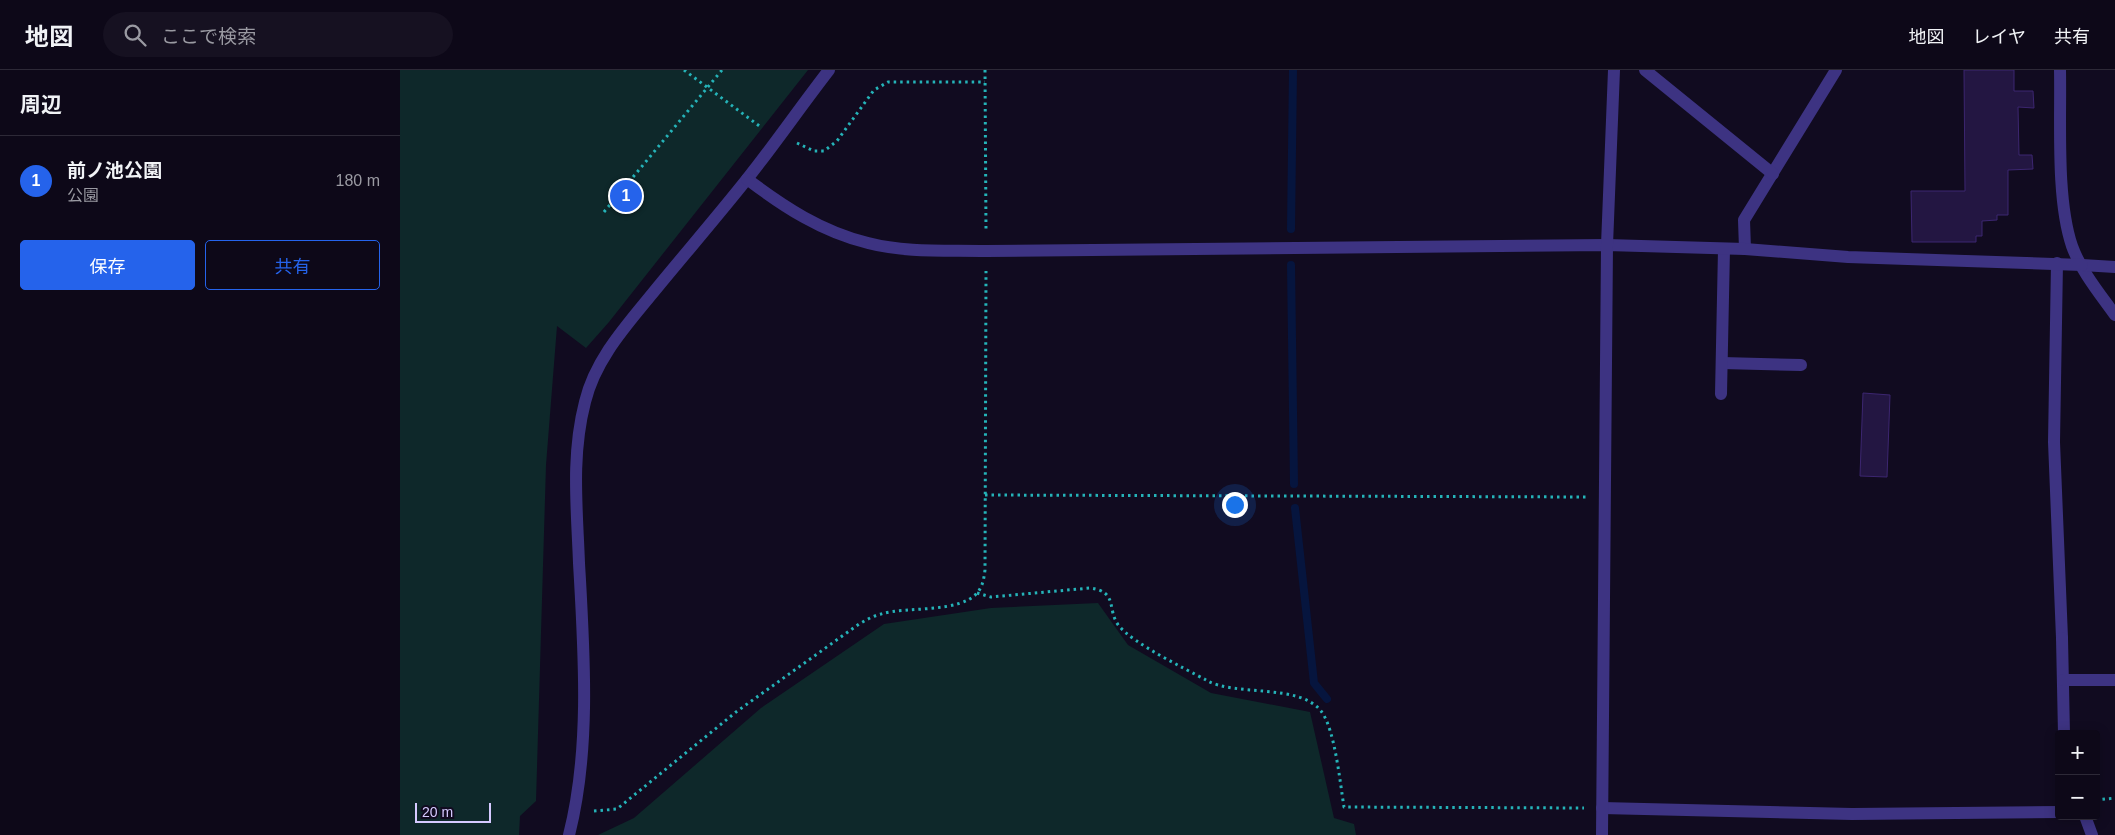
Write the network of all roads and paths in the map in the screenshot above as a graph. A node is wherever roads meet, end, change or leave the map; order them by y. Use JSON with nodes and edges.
{"nodes":[{"id":1,"x":684,"y":70,"type":"edge"},
{"id":2,"x":722,"y":70,"type":"edge"},
{"id":3,"x":829,"y":70,"type":"edge"},
{"id":4,"x":985,"y":70,"type":"edge"},
{"id":5,"x":1614,"y":70,"type":"edge"},
{"id":6,"x":1645,"y":70,"type":"edge"},
{"id":7,"x":1836,"y":70,"type":"edge"},
{"id":8,"x":2060,"y":70,"type":"edge"},
{"id":9,"x":985,"y":82,"type":"junction"},
{"id":10,"x":707,"y":88,"type":"junction"},
{"id":11,"x":777,"y":139,"type":"junction"},
{"id":12,"x":1773,"y":174,"type":"junction"},
{"id":13,"x":747,"y":178,"type":"junction"},
{"id":14,"x":604,"y":212,"type":"dead end"},
{"id":15,"x":1607,"y":245,"type":"junction"},
{"id":16,"x":1724,"y":249,"type":"junction"},
{"id":17,"x":1745,"y":249,"type":"junction"},
{"id":18,"x":986,"y":251,"type":"junction"},
{"id":19,"x":2057,"y":263,"type":"junction"},
{"id":20,"x":2082,"y":265,"type":"junction"},
{"id":21,"x":2115,"y":267,"type":"edge"},
{"id":22,"x":2115,"y":315,"type":"edge"},
{"id":23,"x":1722,"y":363,"type":"junction"},
{"id":24,"x":1801,"y":365,"type":"dead end"},
{"id":25,"x":1721,"y":394,"type":"dead end"},
{"id":26,"x":985,"y":494,"type":"junction"},
{"id":27,"x":1604,"y":497,"type":"junction"},
{"id":28,"x":977,"y":593,"type":"junction"},
{"id":29,"x":2063,"y":680,"type":"junction"},
{"id":30,"x":2115,"y":680,"type":"edge"},
{"id":31,"x":2064,"y":730,"type":"edge"},
{"id":32,"x":2115,"y":798,"type":"edge"},
{"id":33,"x":2100,"y":800,"type":"edge"},
{"id":34,"x":1602,"y":808,"type":"junction"},
{"id":35,"x":2055,"y":812,"type":"edge"},
{"id":36,"x":575,"y":813,"type":"junction"},
{"id":37,"x":2086,"y":820,"type":"edge"},
{"id":38,"x":570,"y":835,"type":"edge"},
{"id":39,"x":1602,"y":835,"type":"edge"},
{"id":40,"x":2092,"y":835,"type":"edge"}],
"edges":[{"from":1,"to":10,"type":"path"},
{"from":2,"to":10,"type":"path"},
{"from":3,"to":11,"type":"street"},
{"from":4,"to":9,"type":"path"},
{"from":5,"to":15,"type":"street"},
{"from":6,"to":12,"type":"street"},
{"from":7,"to":12,"type":"street"},
{"from":8,"to":20,"type":"street"},
{"from":9,"to":11,"type":"path"},
{"from":9,"to":18,"type":"path"},
{"from":10,"to":11,"type":"path"},
{"from":10,"to":14,"type":"path"},
{"from":11,"to":13,"type":"street"},
{"from":12,"to":17,"type":"street"},
{"from":13,"to":18,"type":"street"},
{"from":13,"to":36,"type":"street"},
{"from":15,"to":16,"type":"street"},
{"from":15,"to":18,"type":"street"},
{"from":15,"to":27,"type":"street"},
{"from":16,"to":17,"type":"street"},
{"from":16,"to":23,"type":"street"},
{"from":17,"to":19,"type":"street"},
{"from":18,"to":26,"type":"path"},
{"from":19,"to":20,"type":"street"},
{"from":19,"to":29,"type":"street"},
{"from":20,"to":21,"type":"street"},
{"from":20,"to":22,"type":"street"},
{"from":23,"to":24,"type":"street"},
{"from":23,"to":25,"type":"street"},
{"from":26,"to":27,"type":"path"},
{"from":26,"to":28,"type":"path"},
{"from":27,"to":34,"type":"street"},
{"from":28,"to":34,"type":"path"},
{"from":28,"to":36,"type":"path"},
{"from":29,"to":30,"type":"street"},
{"from":29,"to":31,"type":"street"},
{"from":32,"to":33,"type":"path"},
{"from":34,"to":35,"type":"street"},
{"from":34,"to":39,"type":"street"},
{"from":36,"to":38,"type":"street"},
{"from":37,"to":40,"type":"street"}]}
